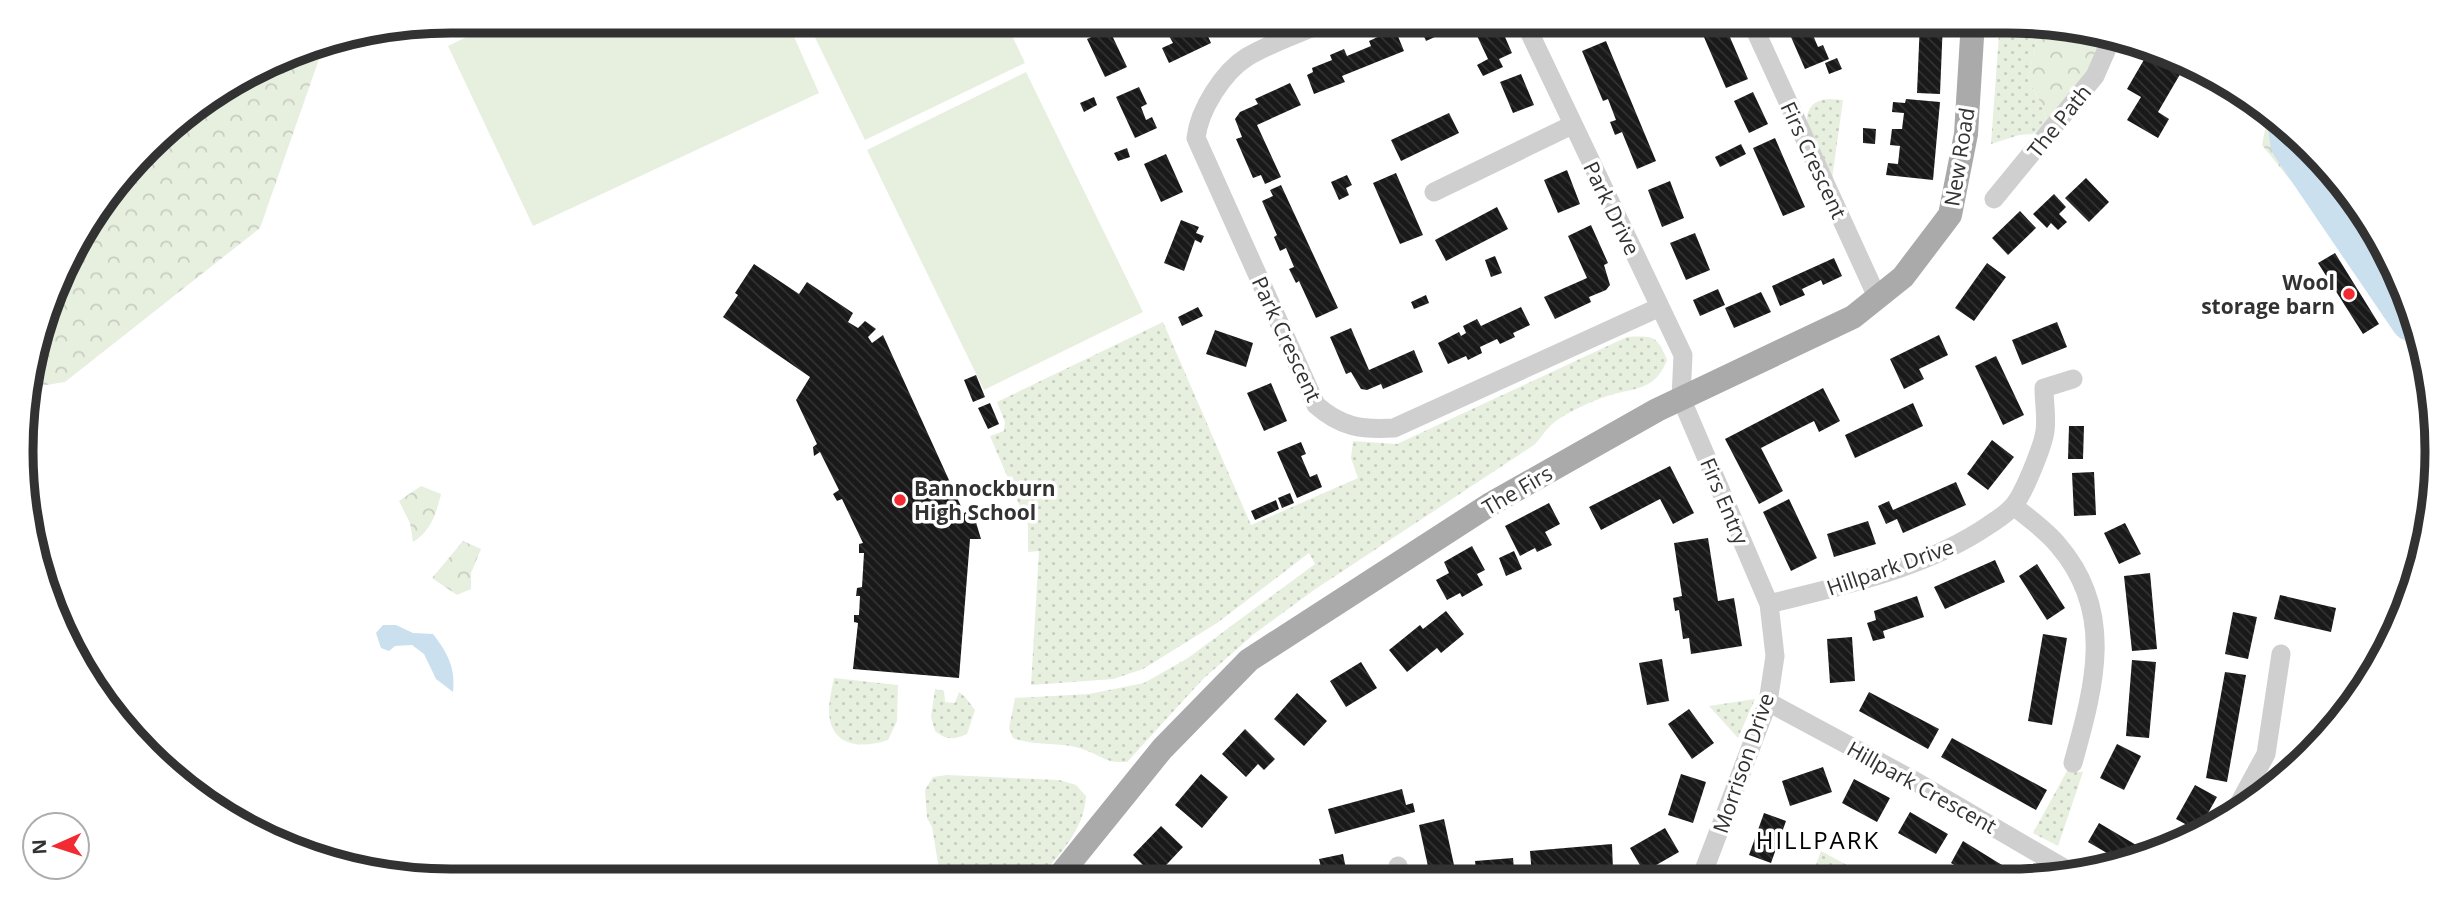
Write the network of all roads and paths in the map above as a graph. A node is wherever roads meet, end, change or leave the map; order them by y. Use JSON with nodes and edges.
{"nodes":[{"id":1,"x":1300,"y":33,"type":"edge"},
{"id":2,"x":1530,"y":33,"type":"edge"},
{"id":3,"x":1756,"y":33,"type":"edge"},
{"id":4,"x":1972,"y":33,"type":"edge"},
{"id":5,"x":2108,"y":46,"type":"edge"},
{"id":6,"x":1572,"y":125,"type":"junction"},
{"id":7,"x":1434,"y":192,"type":"dead end"},
{"id":8,"x":1994,"y":199,"type":"dead end"},
{"id":9,"x":1903,"y":277,"type":"joint"},
{"id":10,"x":1878,"y":299,"type":"junction"},
{"id":11,"x":1660,"y":307,"type":"junction"},
{"id":12,"x":2073,"y":379,"type":"dead end"},
{"id":13,"x":1681,"y":398,"type":"junction"},
{"id":14,"x":2014,"y":506,"type":"junction"},
{"id":15,"x":1769,"y":604,"type":"junction"},
{"id":16,"x":2280,"y":654,"type":"dead end"},
{"id":17,"x":1768,"y":702,"type":"junction"},
{"id":18,"x":2073,"y":763,"type":"dead end"},
{"id":19,"x":2244,"y":794,"type":"edge"},
{"id":20,"x":2059,"y":865,"type":"edge"},
{"id":21,"x":1065,"y":869,"type":"edge"},
{"id":22,"x":1705,"y":869,"type":"edge"}],
"edges":[{"from":1,"to":11,"type":"street","name":"Park Crescent"},
{"from":2,"to":6,"type":"street","name":"Park Drive"},
{"from":3,"to":10,"type":"street","name":"Firs Crescent"},
{"from":4,"to":9,"type":"main road","name":"New Road"},
{"from":5,"to":8,"type":"street","name":"The Path"},
{"from":6,"to":7,"type":"street"},
{"from":6,"to":11,"type":"street","name":"Park Drive"},
{"from":9,"to":10,"type":"main road","name":"The Firs"},
{"from":10,"to":13,"type":"main road","name":"The Firs"},
{"from":11,"to":13,"type":"street","name":"Park Drive"},
{"from":12,"to":14,"type":"street","name":"Hillpark Drive"},
{"from":13,"to":15,"type":"street","name":"Firs Entry"},
{"from":13,"to":21,"type":"main road","name":"The Firs"},
{"from":14,"to":15,"type":"street","name":"Hillpark Drive"},
{"from":14,"to":18,"type":"street"},
{"from":15,"to":17,"type":"street","name":"Morrison Drive"},
{"from":16,"to":19,"type":"street"},
{"from":17,"to":20,"type":"street","name":"Hillpark Crescent"},
{"from":17,"to":22,"type":"street","name":"Morrison Drive"}]}
